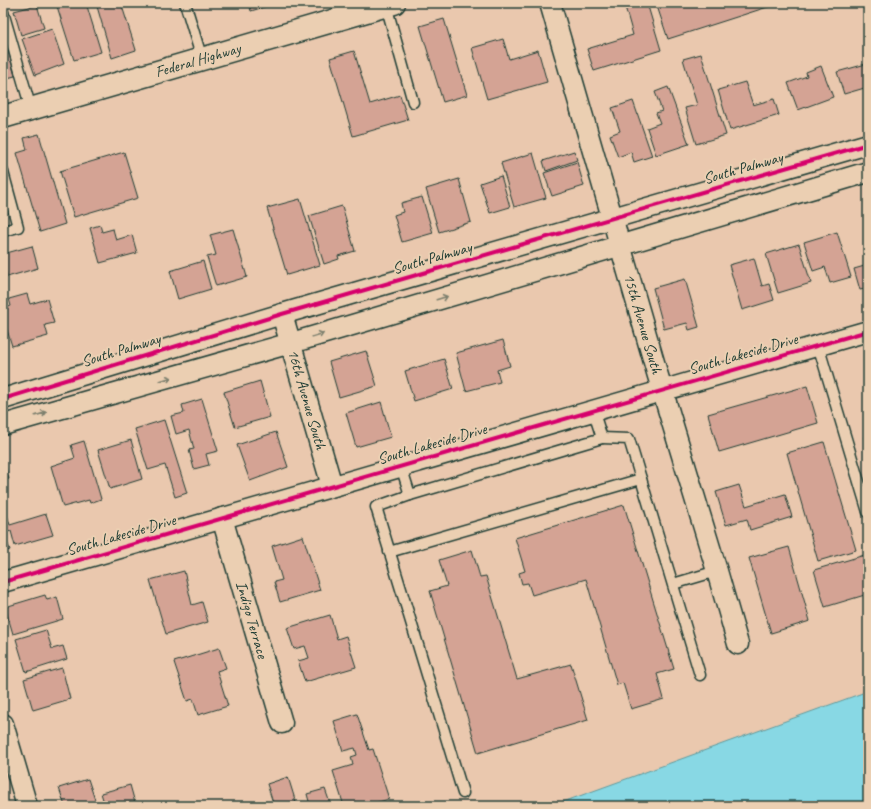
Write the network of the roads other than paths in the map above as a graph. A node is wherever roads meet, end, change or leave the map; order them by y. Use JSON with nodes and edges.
{"nodes":[{"id":1,"x":185,"y":3,"type":"edge"},
{"id":2,"x":550,"y":3,"type":"edge"},
{"id":3,"x":390,"y":4,"type":"edge"},
{"id":4,"x":3,"y":12,"type":"edge"},
{"id":5,"x":202,"y":59,"type":"junction"},
{"id":6,"x":413,"y":102,"type":"dead end"},
{"id":7,"x":31,"y":109,"type":"junction"},
{"id":8,"x":3,"y":117,"type":"edge"},
{"id":9,"x":868,"y":144,"type":"edge"},
{"id":10,"x":3,"y":172,"type":"edge"},
{"id":11,"x":868,"y":172,"type":"edge"},
{"id":12,"x":613,"y":218,"type":"junction"},
{"id":13,"x":3,"y":231,"type":"edge"},
{"id":14,"x":620,"y":245,"type":"junction"},
{"id":15,"x":282,"y":314,"type":"junction"},
{"id":16,"x":868,"y":331,"type":"edge"},
{"id":17,"x":290,"y":343,"type":"junction"},
{"id":18,"x":818,"y":345,"type":"junction"},
{"id":19,"x":662,"y":390,"type":"junction"},
{"id":20,"x":3,"y":399,"type":"edge"},
{"id":21,"x":593,"y":410,"type":"junction"},
{"id":22,"x":3,"y":424,"type":"edge"},
{"id":23,"x":602,"y":438,"type":"junction"},
{"id":24,"x":401,"y":466,"type":"junction"},
{"id":25,"x":641,"y":479,"type":"junction"},
{"id":26,"x":332,"y":486,"type":"junction"},
{"id":27,"x":410,"y":495,"type":"junction"},
{"id":28,"x":868,"y":512,"type":"edge"},
{"id":29,"x":222,"y":518,"type":"junction"},
{"id":30,"x":389,"y":552,"type":"junction"},
{"id":31,"x":718,"y":571,"type":"junction"},
{"id":32,"x":3,"y":582,"type":"edge"},
{"id":33,"x":673,"y":584,"type":"junction"},
{"id":34,"x":738,"y":644,"type":"dead end"},
{"id":35,"x":700,"y":675,"type":"dead end"},
{"id":36,"x":282,"y":723,"type":"dead end"},
{"id":37,"x":3,"y":724,"type":"edge"},
{"id":38,"x":464,"y":793,"type":"dead end"},
{"id":39,"x":27,"y":806,"type":"edge"}],
"edges":[{"from":1,"to":5,"type":"lane"},
{"from":2,"to":12,"type":"street","name":"15th Avenue South"},
{"from":3,"to":5,"type":"main road","name":"Federal Highway"},
{"from":3,"to":6,"type":"lane"},
{"from":4,"to":7,"type":"lane"},
{"from":5,"to":7,"type":"main road","name":"Federal Highway"},
{"from":7,"to":8,"type":"main road","name":"Federal Highway"},
{"from":9,"to":12,"type":"street","name":"South Palmway"},
{"from":10,"to":13,"type":"lane"},
{"from":11,"to":14,"type":"street"},
{"from":12,"to":14,"type":"street","name":"15th Avenue South"},
{"from":12,"to":15,"type":"street","name":"South Palmway"},
{"from":17,"to":14,"type":"street","one_way":true},
{"from":14,"to":19,"type":"street","name":"15th Avenue South"},
{"from":15,"to":17,"type":"street","name":"16th Avenue South"},
{"from":15,"to":20,"type":"street","name":"South Palmway"},
{"from":16,"to":18,"type":"street","name":"South Lakeside Drive"},
{"from":22,"to":17,"type":"street","one_way":true},
{"from":17,"to":26,"type":"street","name":"16th Avenue South"},
{"from":18,"to":19,"type":"street","name":"South Lakeside Drive"},
{"from":18,"to":28,"type":"lane"},
{"from":19,"to":21,"type":"street","name":"South Lakeside Drive"},
{"from":19,"to":31,"type":"street","name":"15th Avenue South"},
{"from":21,"to":23,"type":"lane"},
{"from":21,"to":24,"type":"street","name":"South Lakeside Drive"},
{"from":23,"to":25,"type":"lane"},
{"from":23,"to":27,"type":"lane"},
{"from":24,"to":26,"type":"street","name":"South Lakeside Drive"},
{"from":24,"to":27,"type":"lane"},
{"from":25,"to":30,"type":"lane"},
{"from":25,"to":33,"type":"lane"},
{"from":26,"to":29,"type":"street","name":"South Lakeside Drive"},
{"from":27,"to":30,"type":"lane"},
{"from":29,"to":32,"type":"street","name":"South Lakeside Drive"},
{"from":29,"to":36,"type":"street","name":"Indigo Terrace"},
{"from":30,"to":38,"type":"lane"},
{"from":31,"to":33,"type":"lane"},
{"from":31,"to":34,"type":"street","name":"15th Avenue South"},
{"from":33,"to":35,"type":"lane"},
{"from":37,"to":39,"type":"street"}]}
